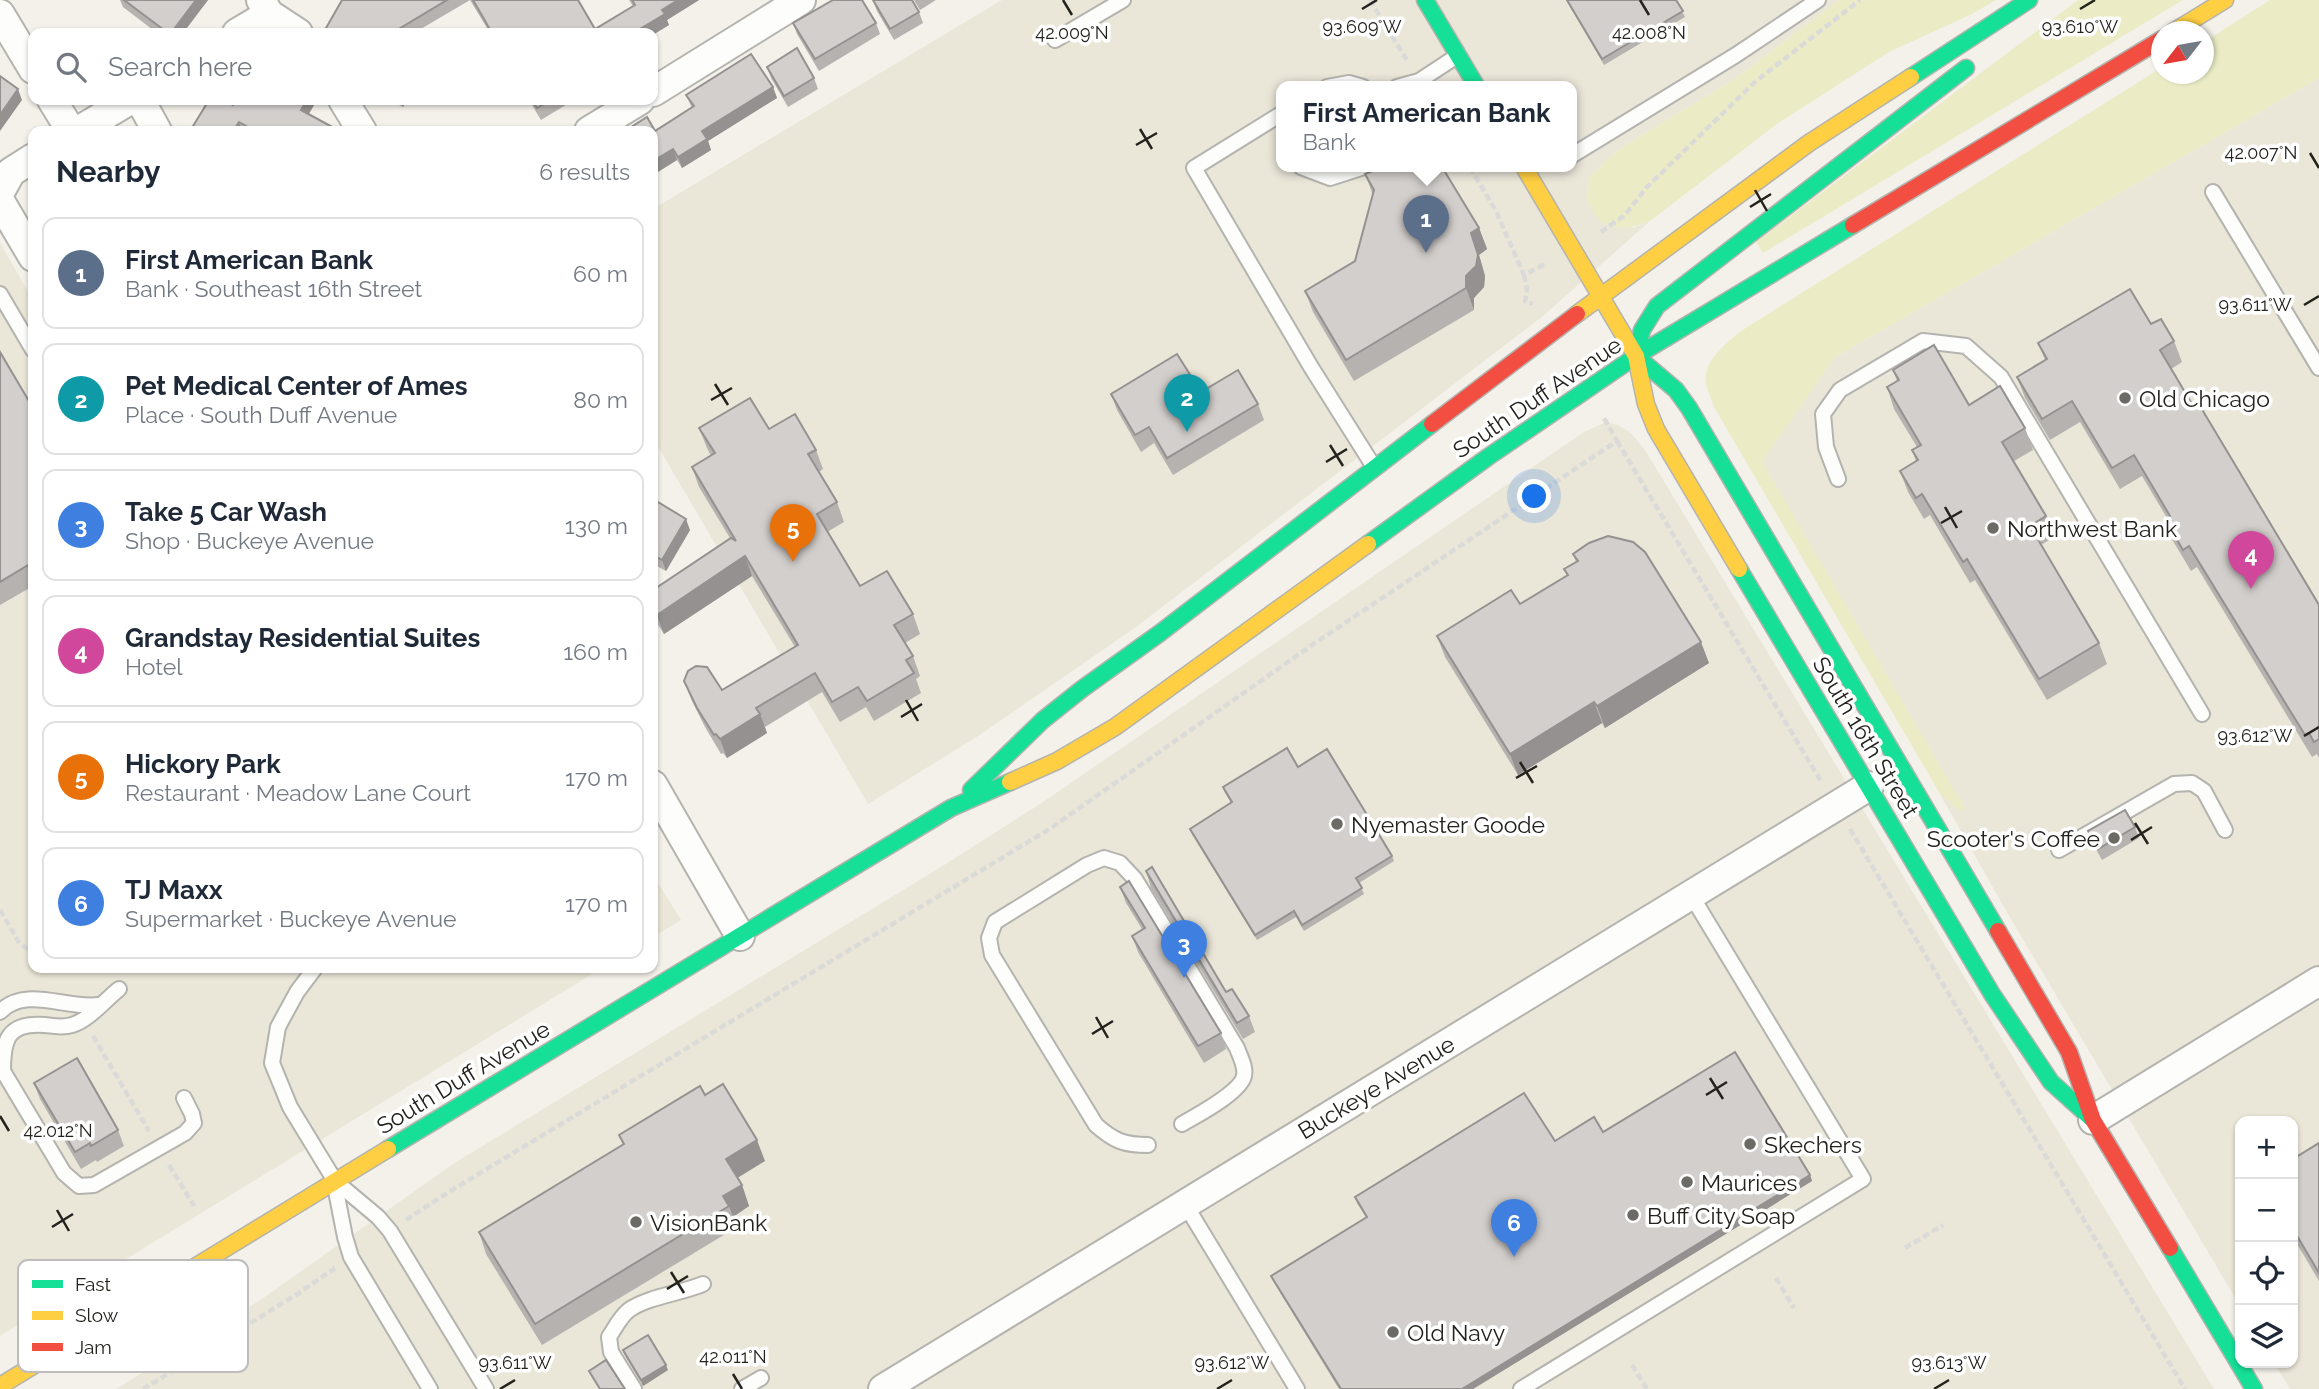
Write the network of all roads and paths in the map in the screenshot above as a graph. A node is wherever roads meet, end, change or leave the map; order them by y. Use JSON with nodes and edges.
{"nodes":[{"id":1,"x":801,"y":0,"type":"edge"},
{"id":2,"x":1123,"y":0,"type":"edge"},
{"id":3,"x":1370,"y":0,"type":"edge"},
{"id":4,"x":1425,"y":0,"type":"edge"},
{"id":5,"x":1818,"y":0,"type":"edge"},
{"id":6,"x":1860,"y":0,"type":"edge"},
{"id":7,"x":2029,"y":0,"type":"edge"},
{"id":8,"x":2048,"y":0,"type":"edge"},
{"id":9,"x":2225,"y":0,"type":"edge"},
{"id":10,"x":265,"y":7,"type":"edge"},
{"id":11,"x":0,"y":14,"type":"edge"},
{"id":12,"x":2191,"y":21,"type":"edge"},
{"id":13,"x":2017,"y":26,"type":"dead end"},
{"id":14,"x":242,"y":28,"type":"edge"},
{"id":15,"x":292,"y":28,"type":"edge"},
{"id":16,"x":1055,"y":40,"type":"dead end"},
{"id":17,"x":2151,"y":44,"type":"edge"},
{"id":18,"x":1458,"y":55,"type":"junction"},
{"id":19,"x":28,"y":61,"type":"edge"},
{"id":20,"x":1975,"y":61,"type":"dead end"},
{"id":21,"x":1419,"y":81,"type":"joint"},
{"id":22,"x":1473,"y":81,"type":"edge"},
{"id":23,"x":658,"y":89,"type":"edge"},
{"id":24,"x":55,"y":105,"type":"edge"},
{"id":25,"x":122,"y":105,"type":"edge"},
{"id":26,"x":143,"y":105,"type":"edge"},
{"id":27,"x":346,"y":105,"type":"edge"},
{"id":28,"x":632,"y":105,"type":"edge"},
{"id":29,"x":1276,"y":122,"type":"edge"},
{"id":30,"x":68,"y":126,"type":"edge"},
{"id":31,"x":86,"y":126,"type":"edge"},
{"id":32,"x":154,"y":126,"type":"edge"},
{"id":33,"x":359,"y":126,"type":"edge"},
{"id":34,"x":597,"y":126,"type":"edge"},
{"id":35,"x":1577,"y":152,"type":"edge"},
{"id":36,"x":28,"y":162,"type":"edge"},
{"id":37,"x":1314,"y":172,"type":"edge"},
{"id":38,"x":1349,"y":172,"type":"edge"},
{"id":39,"x":1473,"y":172,"type":"edge"},
{"id":40,"x":1533,"y":174,"type":"edge"},
{"id":41,"x":0,"y":191,"type":"edge"},
{"id":42,"x":2213,"y":192,"type":"dead end"},
{"id":43,"x":0,"y":201,"type":"edge"},
{"id":44,"x":1611,"y":226,"type":"dead end"},
{"id":45,"x":28,"y":249,"type":"edge"},
{"id":46,"x":1534,"y":270,"type":"dead end"},
{"id":47,"x":1524,"y":275,"type":"junction"},
{"id":48,"x":0,"y":294,"type":"edge"},
{"id":49,"x":1601,"y":297,"type":"junction"},
{"id":50,"x":1536,"y":305,"type":"dead end"},
{"id":51,"x":28,"y":342,"type":"edge"},
{"id":52,"x":1636,"y":356,"type":"junction"},
{"id":53,"x":2319,"y":368,"type":"edge"},
{"id":54,"x":1606,"y":422,"type":"dead end"},
{"id":55,"x":1617,"y":442,"type":"junction"},
{"id":56,"x":1374,"y":468,"type":"junction"},
{"id":57,"x":1838,"y":479,"type":"dead end"},
{"id":58,"x":2202,"y":714,"type":"dead end"},
{"id":59,"x":1824,"y":786,"type":"dead end"},
{"id":60,"x":1869,"y":786,"type":"junction"},
{"id":61,"x":658,"y":794,"type":"edge"},
{"id":62,"x":951,"y":808,"type":"junction"},
{"id":63,"x":2225,"y":830,"type":"dead end"},
{"id":64,"x":1852,"y":834,"type":"dead end"},
{"id":65,"x":2059,"y":850,"type":"dead end"},
{"id":66,"x":1691,"y":895,"type":"junction"},
{"id":67,"x":0,"y":910,"type":"edge"},
{"id":68,"x":740,"y":936,"type":"junction"},
{"id":69,"x":28,"y":950,"type":"edge"},
{"id":70,"x":311,"y":973,"type":"edge"},
{"id":71,"x":2319,"y":981,"type":"edge"},
{"id":72,"x":119,"y":989,"type":"dead end"},
{"id":73,"x":99,"y":1005,"type":"junction"},
{"id":74,"x":0,"y":1012,"type":"edge"},
{"id":75,"x":89,"y":1029,"type":"dead end"},
{"id":76,"x":1,"y":1069,"type":"edge"},
{"id":77,"x":184,"y":1098,"type":"dead end"},
{"id":78,"x":2093,"y":1119,"type":"junction"},
{"id":79,"x":1182,"y":1124,"type":"dead end"},
{"id":80,"x":155,"y":1141,"type":"dead end"},
{"id":81,"x":1148,"y":1144,"type":"dead end"},
{"id":82,"x":163,"y":1156,"type":"dead end"},
{"id":83,"x":335,"y":1181,"type":"junction"},
{"id":84,"x":1185,"y":1204,"type":"junction"},
{"id":85,"x":194,"y":1206,"type":"dead end"},
{"id":86,"x":421,"y":1210,"type":"dead end"},
{"id":87,"x":1942,"y":1225,"type":"dead end"},
{"id":88,"x":1905,"y":1248,"type":"dead end"},
{"id":89,"x":206,"y":1260,"type":"edge"},
{"id":90,"x":1776,"y":1278,"type":"dead end"},
{"id":91,"x":317,"y":1280,"type":"dead end"},
{"id":92,"x":704,"y":1284,"type":"dead end"},
{"id":93,"x":1794,"y":1308,"type":"dead end"},
{"id":94,"x":248,"y":1323,"type":"edge"},
{"id":95,"x":1632,"y":1365,"type":"dead end"},
{"id":96,"x":23,"y":1372,"type":"edge"},
{"id":97,"x":170,"y":1372,"type":"edge"},
{"id":98,"x":761,"y":1378,"type":"dead end"},
{"id":99,"x":0,"y":1386,"type":"edge"},
{"id":100,"x":143,"y":1389,"type":"edge"},
{"id":101,"x":430,"y":1389,"type":"edge"},
{"id":102,"x":486,"y":1389,"type":"edge"},
{"id":103,"x":634,"y":1389,"type":"edge"},
{"id":104,"x":742,"y":1389,"type":"edge"},
{"id":105,"x":883,"y":1389,"type":"edge"},
{"id":106,"x":1297,"y":1389,"type":"edge"},
{"id":107,"x":1521,"y":1389,"type":"edge"},
{"id":108,"x":1647,"y":1389,"type":"edge"},
{"id":109,"x":2185,"y":1389,"type":"edge"},
{"id":110,"x":2254,"y":1389,"type":"edge"}],
"edges":[{"from":1,"to":23,"type":"street"},
{"from":2,"to":16,"type":"lane"},
{"from":3,"to":21,"type":"path"},
{"from":4,"to":18,"type":"main road"},
{"from":5,"to":35,"type":"lane"},
{"from":6,"to":44,"type":"path"},
{"from":7,"to":49,"type":"main road","name":"South Duff Avenue"},
{"from":8,"to":13,"type":"main road"},
{"from":9,"to":12,"type":"main road"},
{"from":10,"to":14,"type":"street"},
{"from":10,"to":15,"type":"street"},
{"from":11,"to":19,"type":"street"},
{"from":17,"to":52,"type":"main road","name":"South Duff Avenue"},
{"from":18,"to":21,"type":"lane"},
{"from":18,"to":22,"type":"main road"},
{"from":20,"to":52,"type":"main road"},
{"from":24,"to":30,"type":"street"},
{"from":25,"to":31,"type":"street"},
{"from":26,"to":32,"type":"street"},
{"from":27,"to":33,"type":"street"},
{"from":28,"to":34,"type":"street"},
{"from":29,"to":56,"type":"lane"},
{"from":36,"to":41,"type":"street"},
{"from":37,"to":38,"type":"lane"},
{"from":39,"to":47,"type":"path"},
{"from":40,"to":49,"type":"main road","name":"South 16th Street"},
{"from":42,"to":53,"type":"lane"},
{"from":43,"to":45,"type":"street"},
{"from":46,"to":47,"type":"path"},
{"from":47,"to":50,"type":"path"},
{"from":48,"to":51,"type":"lane"},
{"from":49,"to":52,"type":"main road","name":"South 16th Street"},
{"from":49,"to":56,"type":"main road","name":"South Duff Avenue"},
{"from":52,"to":60,"type":"main road","name":"South 16th Street"},
{"from":52,"to":62,"type":"main road","name":"South Duff Avenue"},
{"from":52,"to":78,"type":"main road","name":"South 16th Street"},
{"from":54,"to":55,"type":"path"},
{"from":55,"to":59,"type":"path"},
{"from":55,"to":86,"type":"path"},
{"from":56,"to":62,"type":"main road","name":"South Duff Avenue"},
{"from":57,"to":58,"type":"lane"},
{"from":60,"to":66,"type":"street","name":"Buckeye Avenue"},
{"from":60,"to":78,"type":"main road","name":"South 16th Street"},
{"from":61,"to":68,"type":"street"},
{"from":62,"to":68,"type":"main road","name":"South Duff Avenue"},
{"from":63,"to":65,"type":"lane"},
{"from":64,"to":109,"type":"path"},
{"from":66,"to":84,"type":"street","name":"Buckeye Avenue"},
{"from":66,"to":107,"type":"lane"},
{"from":67,"to":69,"type":"path"},
{"from":68,"to":83,"type":"main road","name":"South Duff Avenue"},
{"from":70,"to":83,"type":"lane"},
{"from":71,"to":78,"type":"street"},
{"from":72,"to":73,"type":"lane"},
{"from":73,"to":74,"type":"lane"},
{"from":73,"to":76,"type":"lane"},
{"from":75,"to":80,"type":"path"},
{"from":76,"to":77,"type":"lane"},
{"from":78,"to":110,"type":"main road","name":"South 16th Street"},
{"from":79,"to":81,"type":"lane"},
{"from":82,"to":85,"type":"path"},
{"from":83,"to":89,"type":"main road","name":"South Duff Avenue"},
{"from":83,"to":101,"type":"lane"},
{"from":83,"to":102,"type":"lane"},
{"from":84,"to":105,"type":"street","name":"Buckeye Avenue"},
{"from":84,"to":106,"type":"lane"},
{"from":87,"to":88,"type":"path"},
{"from":90,"to":93,"type":"path"},
{"from":91,"to":94,"type":"path"},
{"from":92,"to":103,"type":"lane"},
{"from":95,"to":108,"type":"path"},
{"from":96,"to":99,"type":"main road","name":"South Duff Avenue"},
{"from":97,"to":100,"type":"path"},
{"from":98,"to":104,"type":"lane"}]}
